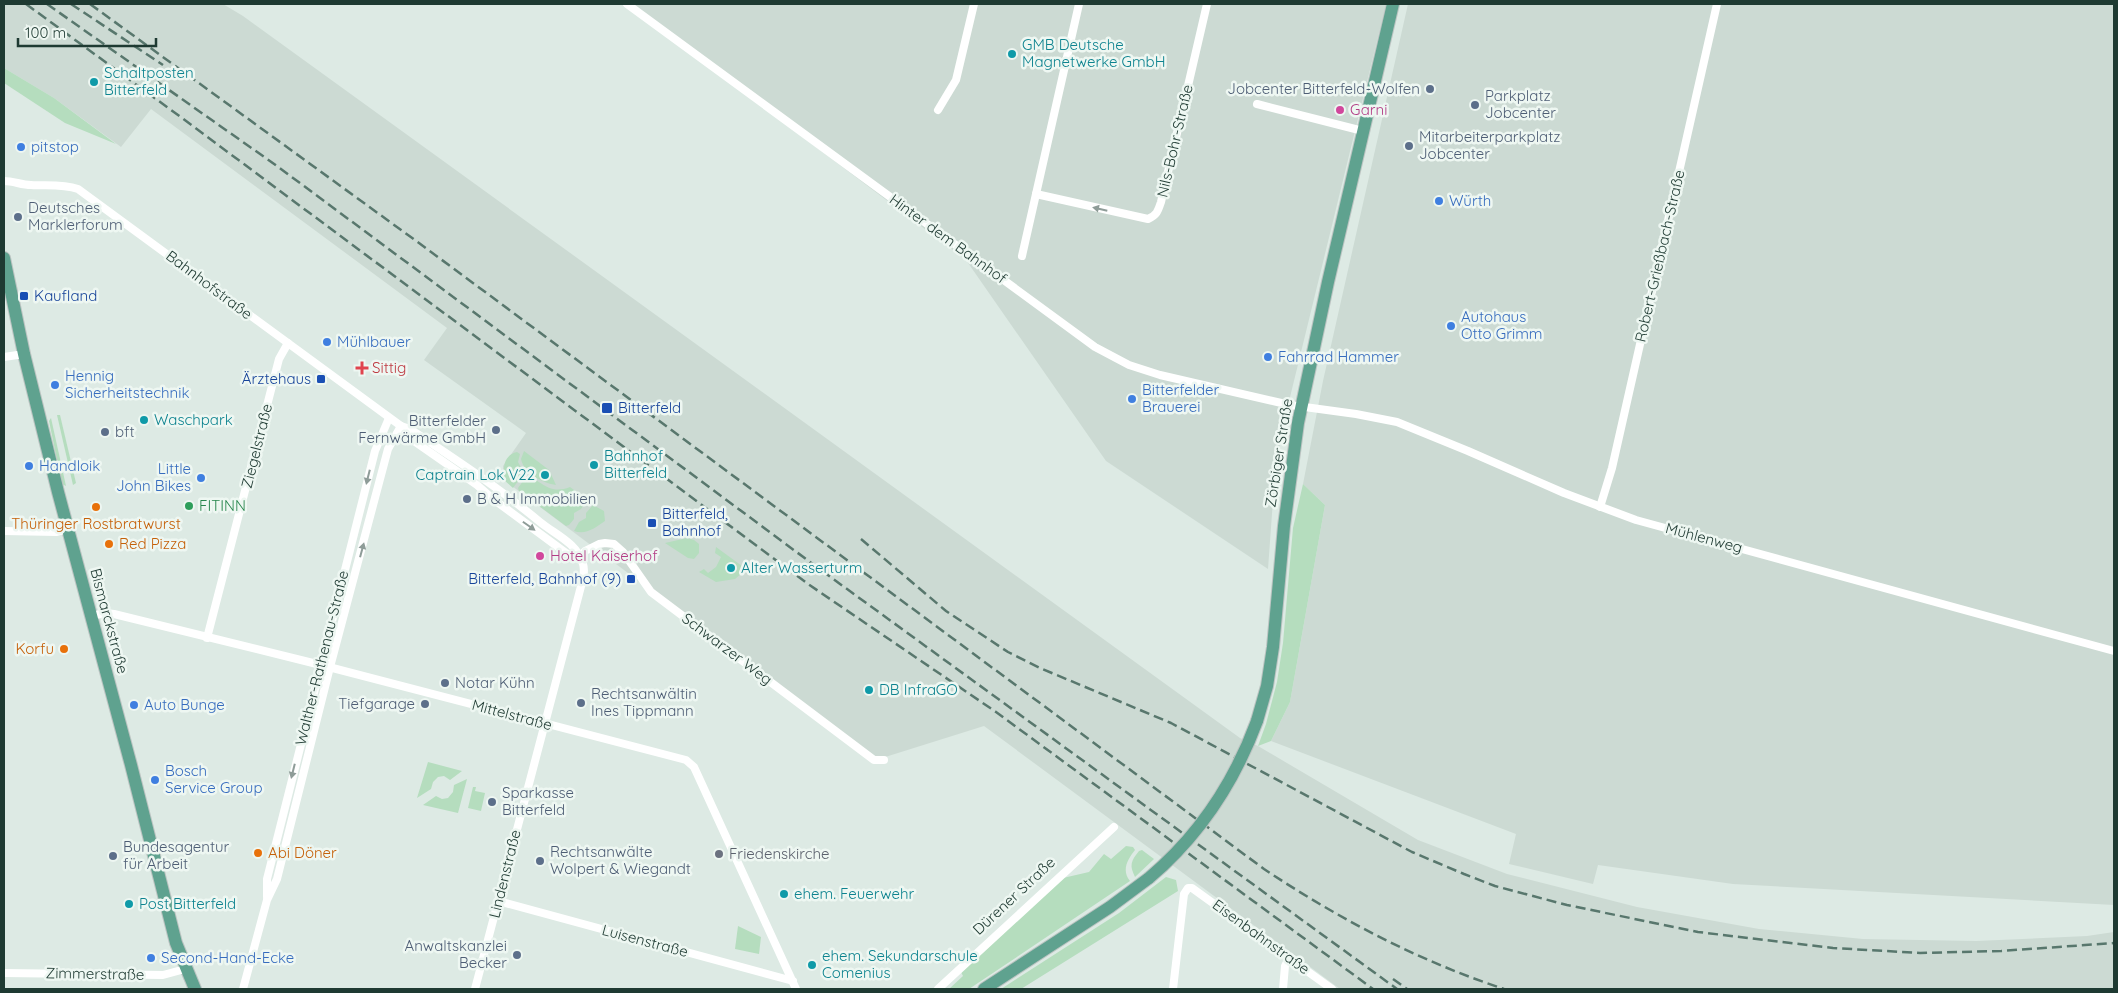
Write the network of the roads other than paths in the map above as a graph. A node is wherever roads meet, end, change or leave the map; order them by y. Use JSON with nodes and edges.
{"nodes":[{"id":1,"x":627,"y":4,"type":"edge"},
{"id":2,"x":974,"y":4,"type":"edge"},
{"id":3,"x":1079,"y":4,"type":"edge"},
{"id":4,"x":1207,"y":4,"type":"edge"},
{"id":5,"x":1393,"y":4,"type":"edge"},
{"id":6,"x":1717,"y":4,"type":"edge"},
{"id":7,"x":1257,"y":104,"type":"dead end"},
{"id":8,"x":938,"y":110,"type":"dead end"},
{"id":9,"x":1363,"y":131,"type":"junction"},
{"id":10,"x":4,"y":181,"type":"edge"},
{"id":11,"x":1036,"y":194,"type":"junction"},
{"id":12,"x":1022,"y":256,"type":"dead end"},
{"id":13,"x":4,"y":258,"type":"edge"},
{"id":14,"x":288,"y":343,"type":"junction"},
{"id":15,"x":24,"y":354,"type":"junction"},
{"id":16,"x":4,"y":356,"type":"edge"},
{"id":17,"x":1302,"y":407,"type":"junction"},
{"id":18,"x":389,"y":418,"type":"junction"},
{"id":19,"x":401,"y":426,"type":"junction"},
{"id":20,"x":1600,"y":507,"type":"junction"},
{"id":21,"x":68,"y":529,"type":"junction"},
{"id":22,"x":4,"y":531,"type":"edge"},
{"id":23,"x":579,"y":557,"type":"junction"},
{"id":24,"x":90,"y":616,"type":"junction"},
{"id":25,"x":207,"y":638,"type":"junction"},
{"id":26,"x":2114,"y":651,"type":"edge"},
{"id":27,"x":320,"y":665,"type":"junction"},
{"id":28,"x":330,"y":667,"type":"junction"},
{"id":29,"x":544,"y":724,"type":"junction"},
{"id":30,"x":884,"y":760,"type":"dead end"},
{"id":31,"x":1114,"y":827,"type":"dead end"},
{"id":32,"x":266,"y":900,"type":"junction"},
{"id":33,"x":498,"y":901,"type":"junction"},
{"id":34,"x":1289,"y":958,"type":"junction"},
{"id":35,"x":185,"y":969,"type":"junction"},
{"id":36,"x":4,"y":974,"type":"edge"},
{"id":37,"x":794,"y":985,"type":"edge"},
{"id":38,"x":195,"y":989,"type":"edge"},
{"id":39,"x":243,"y":989,"type":"edge"},
{"id":40,"x":475,"y":989,"type":"edge"},
{"id":41,"x":938,"y":989,"type":"edge"},
{"id":42,"x":984,"y":989,"type":"edge"},
{"id":43,"x":1173,"y":989,"type":"edge"},
{"id":44,"x":1282,"y":989,"type":"edge"},
{"id":45,"x":1332,"y":989,"type":"edge"}],
"edges":[{"from":1,"to":17,"type":"street","name":"Hinter dem Bahnhof"},
{"from":2,"to":8,"type":"street"},
{"from":3,"to":11,"type":"street"},
{"from":4,"to":11,"type":"street","name":"Nils-Bohr-Straße","one_way":true},
{"from":5,"to":9,"type":"main road","name":"Zörbiger Straße"},
{"from":6,"to":20,"type":"street","name":"Robert-Grießbach-Straße"},
{"from":7,"to":9,"type":"street"},
{"from":9,"to":17,"type":"main road","name":"Zörbiger Straße"},
{"from":10,"to":14,"type":"street","name":"Bahnhofstraße"},
{"from":11,"to":12,"type":"street"},
{"from":13,"to":15,"type":"main road","name":"Bismarckstraße"},
{"from":14,"to":18,"type":"street","name":"Bahnhofstraße"},
{"from":14,"to":25,"type":"street","name":"Ziegelstraße"},
{"from":15,"to":16,"type":"street"},
{"from":15,"to":21,"type":"main road","name":"Bismarckstraße"},
{"from":17,"to":20,"type":"street","name":"Mühlenweg"},
{"from":17,"to":42,"type":"main road","name":"Zörbiger Straße","bridge":true},
{"from":18,"to":19,"type":"street","name":"Bahnhofstraße"},
{"from":18,"to":27,"type":"street","name":"Walther-Rathenau-Straße","one_way":true},
{"from":19,"to":23,"type":"street","name":"Bahnhofstraße","one_way":true},
{"from":19,"to":23,"type":"street","name":"Bahnhofstraße"},
{"from":28,"to":19,"type":"street","name":"Walther-Rathenau-Straße","one_way":true},
{"from":20,"to":26,"type":"street","name":"Mühlenweg"},
{"from":21,"to":22,"type":"street"},
{"from":21,"to":24,"type":"main road","name":"Bismarckstraße"},
{"from":23,"to":29,"type":"street","name":"Lindenstraße"},
{"from":23,"to":30,"type":"street","name":"Schwarzer Weg"},
{"from":24,"to":25,"type":"street","name":"Mittelstraße"},
{"from":24,"to":35,"type":"main road","name":"Bismarckstraße"},
{"from":25,"to":27,"type":"street","name":"Mittelstraße"},
{"from":27,"to":28,"type":"street","name":"Mittelstraße"},
{"from":27,"to":32,"type":"street","name":"Walther-Rathenau-Straße","one_way":true},
{"from":28,"to":29,"type":"street","name":"Mittelstraße"},
{"from":28,"to":32,"type":"street","name":"Walther-Rathenau-Straße"},
{"from":29,"to":33,"type":"street","name":"Lindenstraße"},
{"from":29,"to":37,"type":"street","name":"Mittelstraße"},
{"from":31,"to":41,"type":"street","name":"Dürener Straße"},
{"from":32,"to":39,"type":"street","name":"Walther-Rathenau-Straße"},
{"from":33,"to":37,"type":"street","name":"Luisenstraße"},
{"from":33,"to":40,"type":"street","name":"Lindenstraße"},
{"from":34,"to":43,"type":"street","name":"Eisenbahnstraße"},
{"from":34,"to":44,"type":"street"},
{"from":34,"to":45,"type":"street","name":"Eisenbahnstraße"},
{"from":35,"to":36,"type":"street","name":"Zimmerstraße"},
{"from":35,"to":38,"type":"main road","name":"Bismarckstraße"}]}
